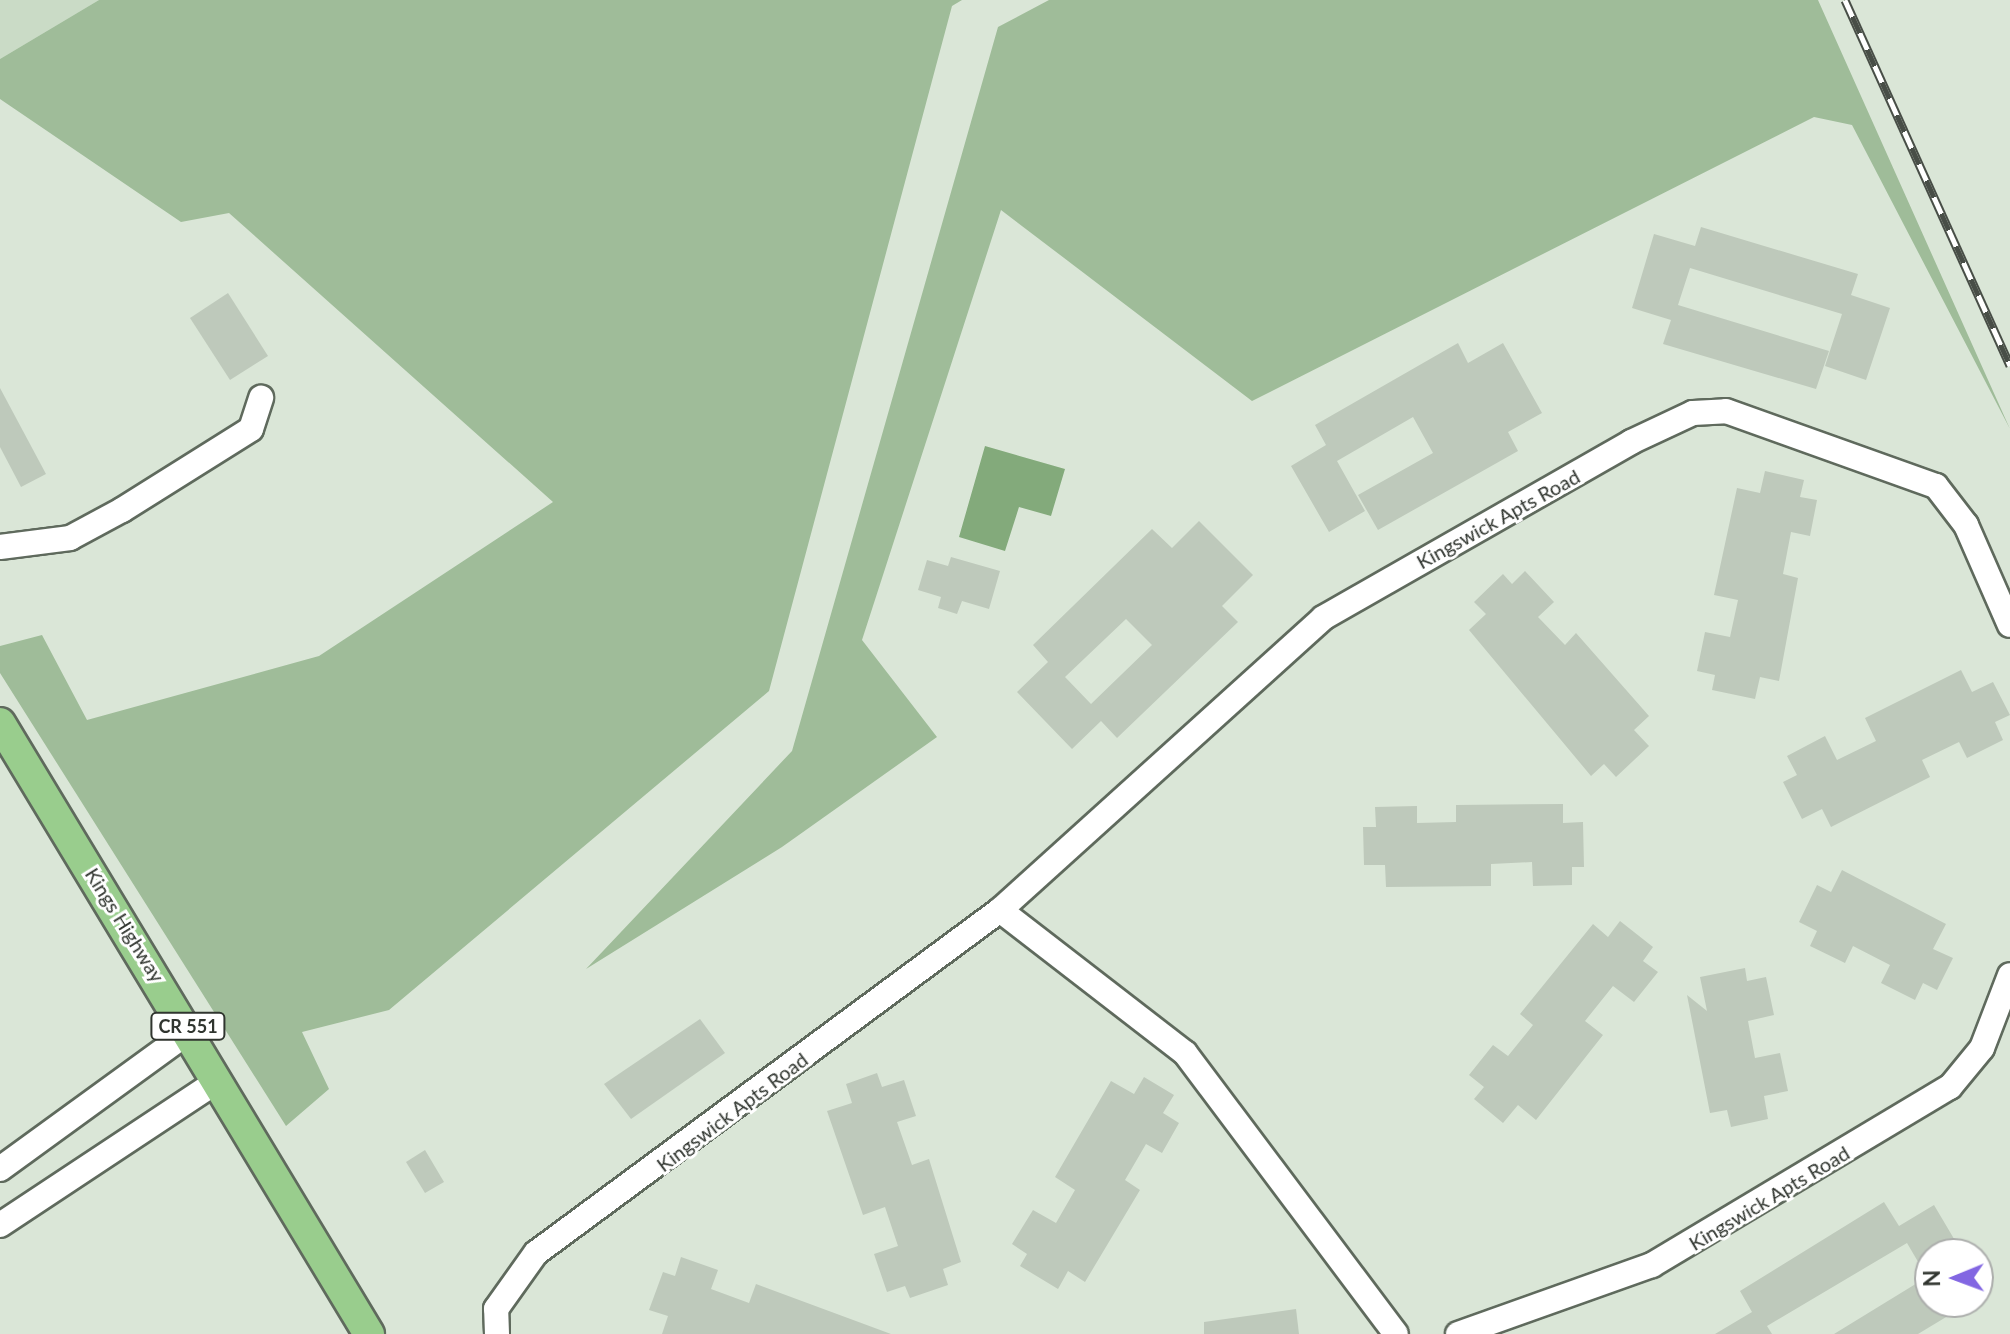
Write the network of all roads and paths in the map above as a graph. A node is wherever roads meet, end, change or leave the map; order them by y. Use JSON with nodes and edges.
{"nodes":[{"id":1,"x":261,"y":398,"type":"dead end"},
{"id":2,"x":0,"y":547,"type":"edge"},
{"id":3,"x":2010,"y":625,"type":"edge"},
{"id":4,"x":0,"y":723,"type":"edge"},
{"id":5,"x":1000,"y":910,"type":"junction"},
{"id":6,"x":2010,"y":975,"type":"edge"},
{"id":7,"x":191,"y":1030,"type":"junction"},
{"id":8,"x":216,"y":1082,"type":"junction"},
{"id":9,"x":0,"y":1169,"type":"edge"},
{"id":10,"x":0,"y":1225,"type":"edge"},
{"id":11,"x":369,"y":1334,"type":"edge"},
{"id":12,"x":497,"y":1334,"type":"edge"},
{"id":13,"x":1396,"y":1334,"type":"edge"},
{"id":14,"x":1458,"y":1334,"type":"edge"}],
"edges":[{"from":1,"to":2,"type":"street"},
{"from":3,"to":5,"type":"street","name":"Kingswick Apts Road"},
{"from":4,"to":7,"type":"main road","name":"Kings Highway","number":"CR 551"},
{"from":5,"to":12,"type":"street","name":"Kingswick Apts Road"},
{"from":5,"to":13,"type":"street"},
{"from":6,"to":14,"type":"street","name":"Kingswick Apts Road"},
{"from":7,"to":8,"type":"main road","name":"Kings Highway","number":"CR 551"},
{"from":7,"to":9,"type":"street"},
{"from":8,"to":10,"type":"street"},
{"from":8,"to":11,"type":"main road","name":"Kings Highway","number":"CR 551"}]}
